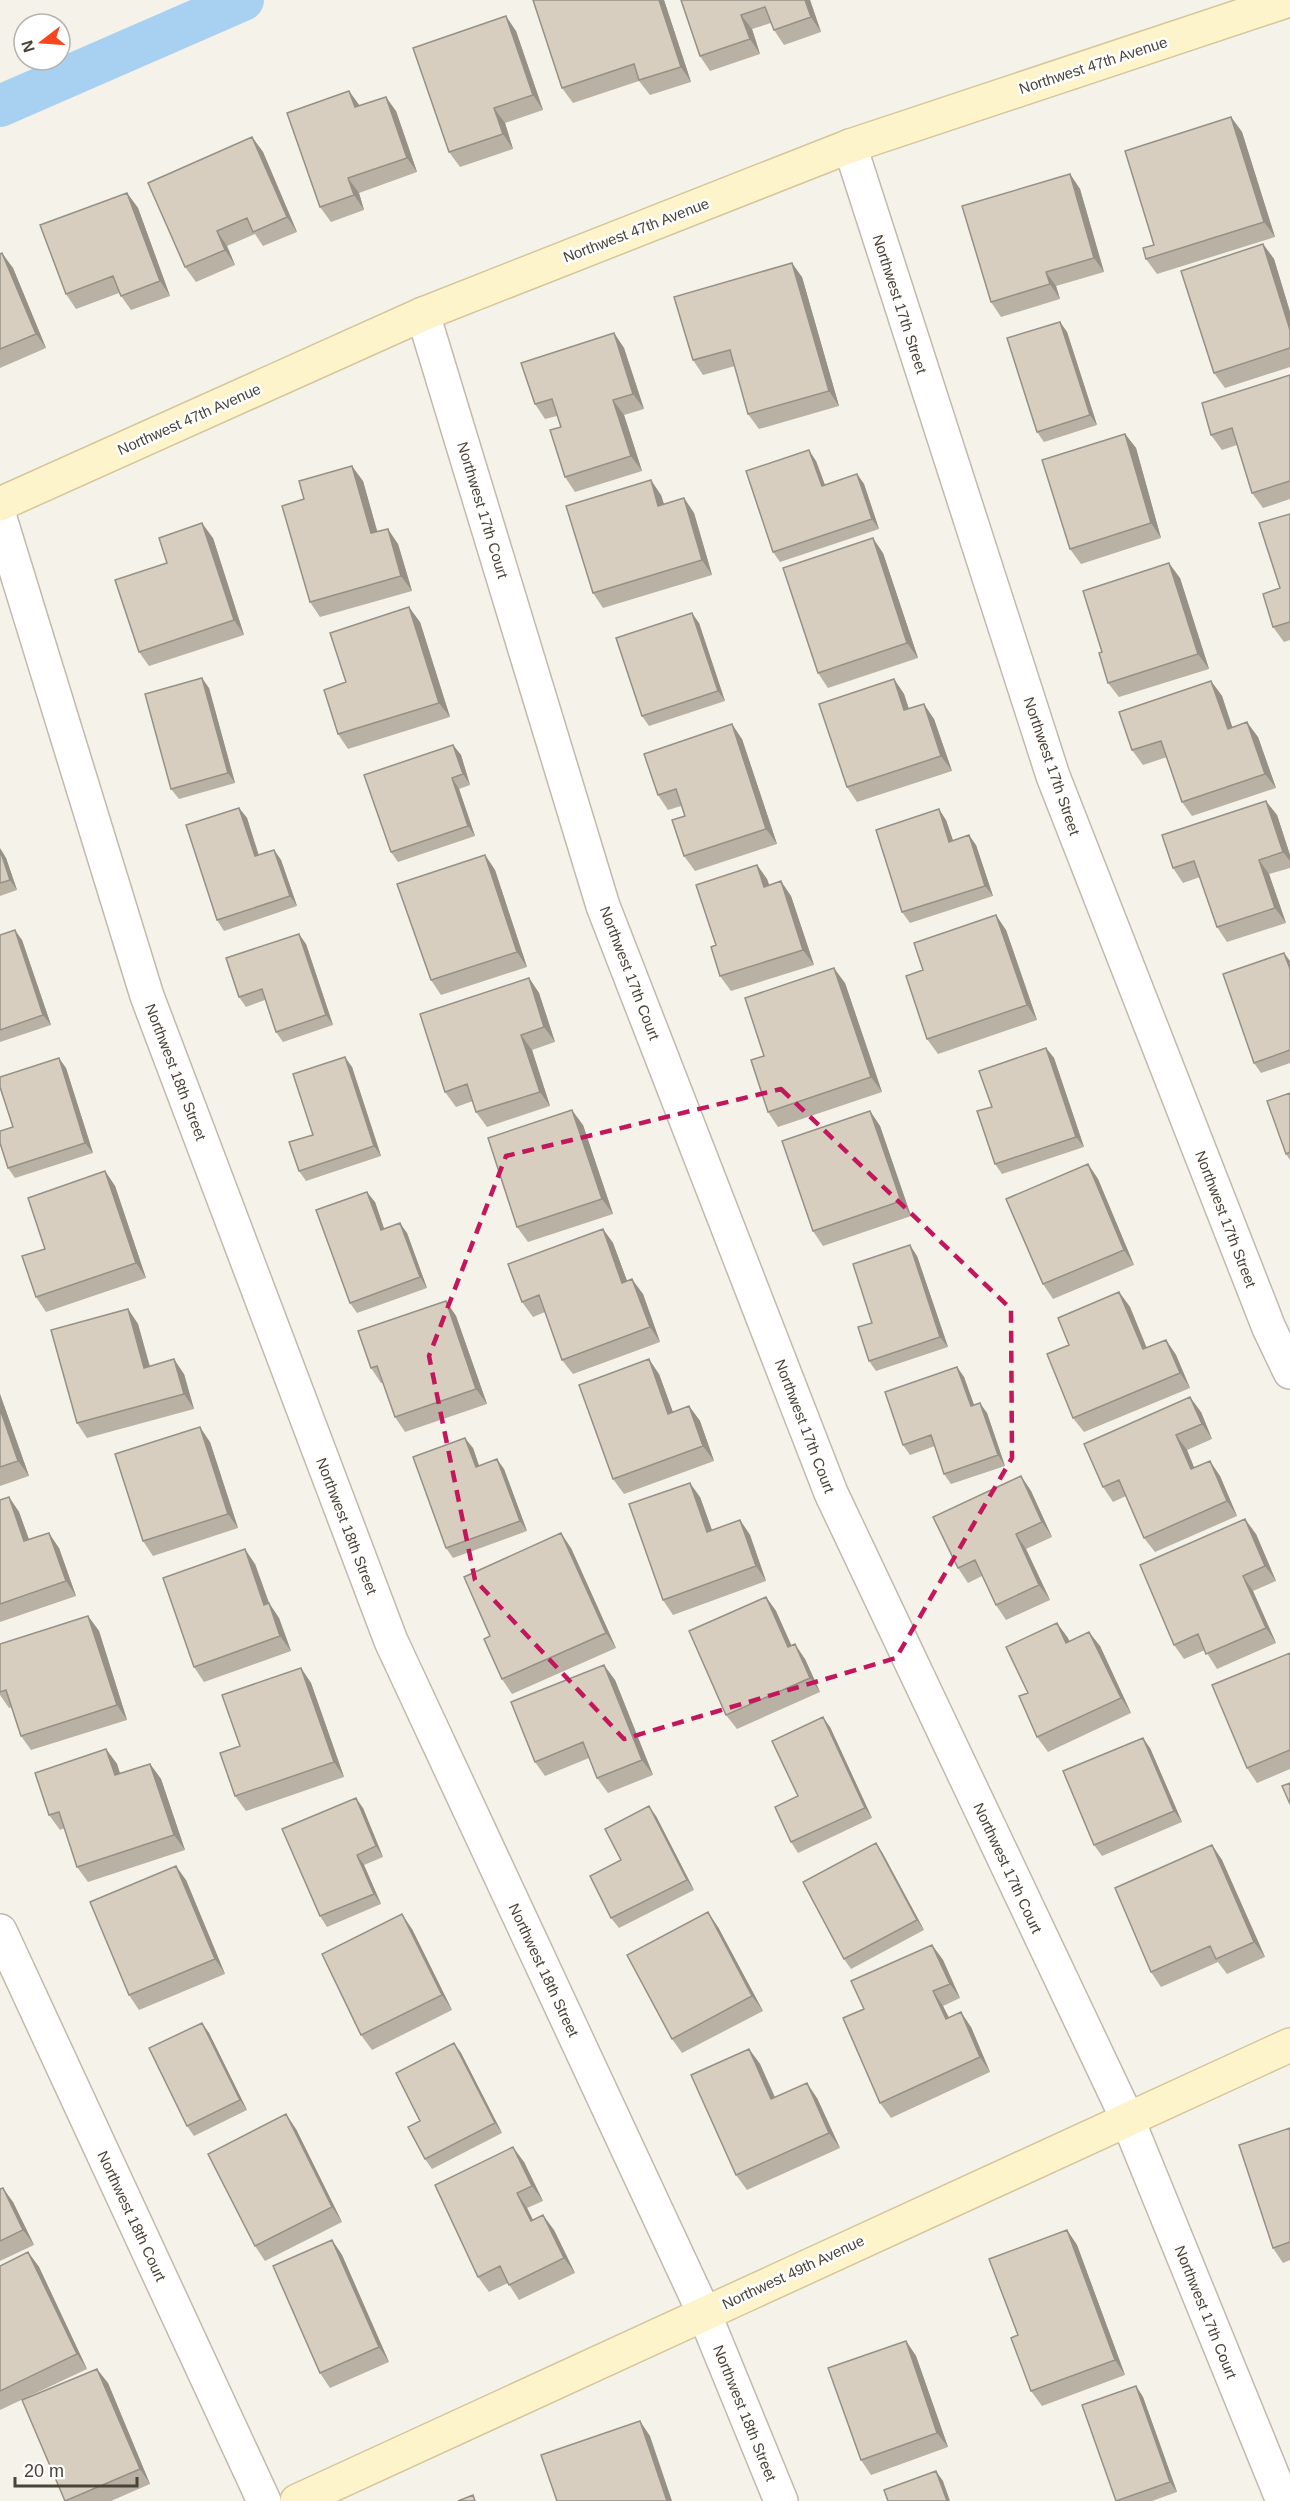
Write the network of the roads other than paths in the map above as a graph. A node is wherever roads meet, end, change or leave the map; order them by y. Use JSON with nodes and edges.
{"nodes":[{"id":1,"x":1289,"y":0,"type":"edge"},
{"id":2,"x":850,"y":146,"type":"junction"},
{"id":3,"x":423,"y":314,"type":"junction"},
{"id":4,"x":0,"y":504,"type":"edge"},
{"id":5,"x":0,"y":518,"type":"edge"},
{"id":6,"x":1290,"y":1372,"type":"edge"},
{"id":7,"x":0,"y":1931,"type":"edge"},
{"id":8,"x":1290,"y":2045,"type":"edge"},
{"id":9,"x":1127,"y":2118,"type":"junction"},
{"id":10,"x":704,"y":2313,"type":"junction"},
{"id":11,"x":264,"y":2501,"type":"edge"},
{"id":12,"x":297,"y":2501,"type":"edge"},
{"id":13,"x":781,"y":2501,"type":"edge"},
{"id":14,"x":1283,"y":2501,"type":"edge"}],
"edges":[{"from":1,"to":2,"type":"street","name":"Northwest 47th Avenue"},
{"from":2,"to":3,"type":"street","name":"Northwest 47th Avenue"},
{"from":2,"to":6,"type":"street","name":"Northwest 17th Street"},
{"from":3,"to":4,"type":"street","name":"Northwest 47th Avenue"},
{"from":3,"to":9,"type":"street","name":"Northwest 17th Court"},
{"from":5,"to":10,"type":"street","name":"Northwest 18th Street"},
{"from":7,"to":11,"type":"street","name":"Northwest 18th Court"},
{"from":8,"to":9,"type":"street","name":"Northwest 49th Avenue"},
{"from":9,"to":10,"type":"street","name":"Northwest 49th Avenue"},
{"from":9,"to":14,"type":"street","name":"Northwest 17th Court"},
{"from":10,"to":12,"type":"street","name":"Northwest 49th Avenue"},
{"from":10,"to":13,"type":"street","name":"Northwest 18th Street"}]}
